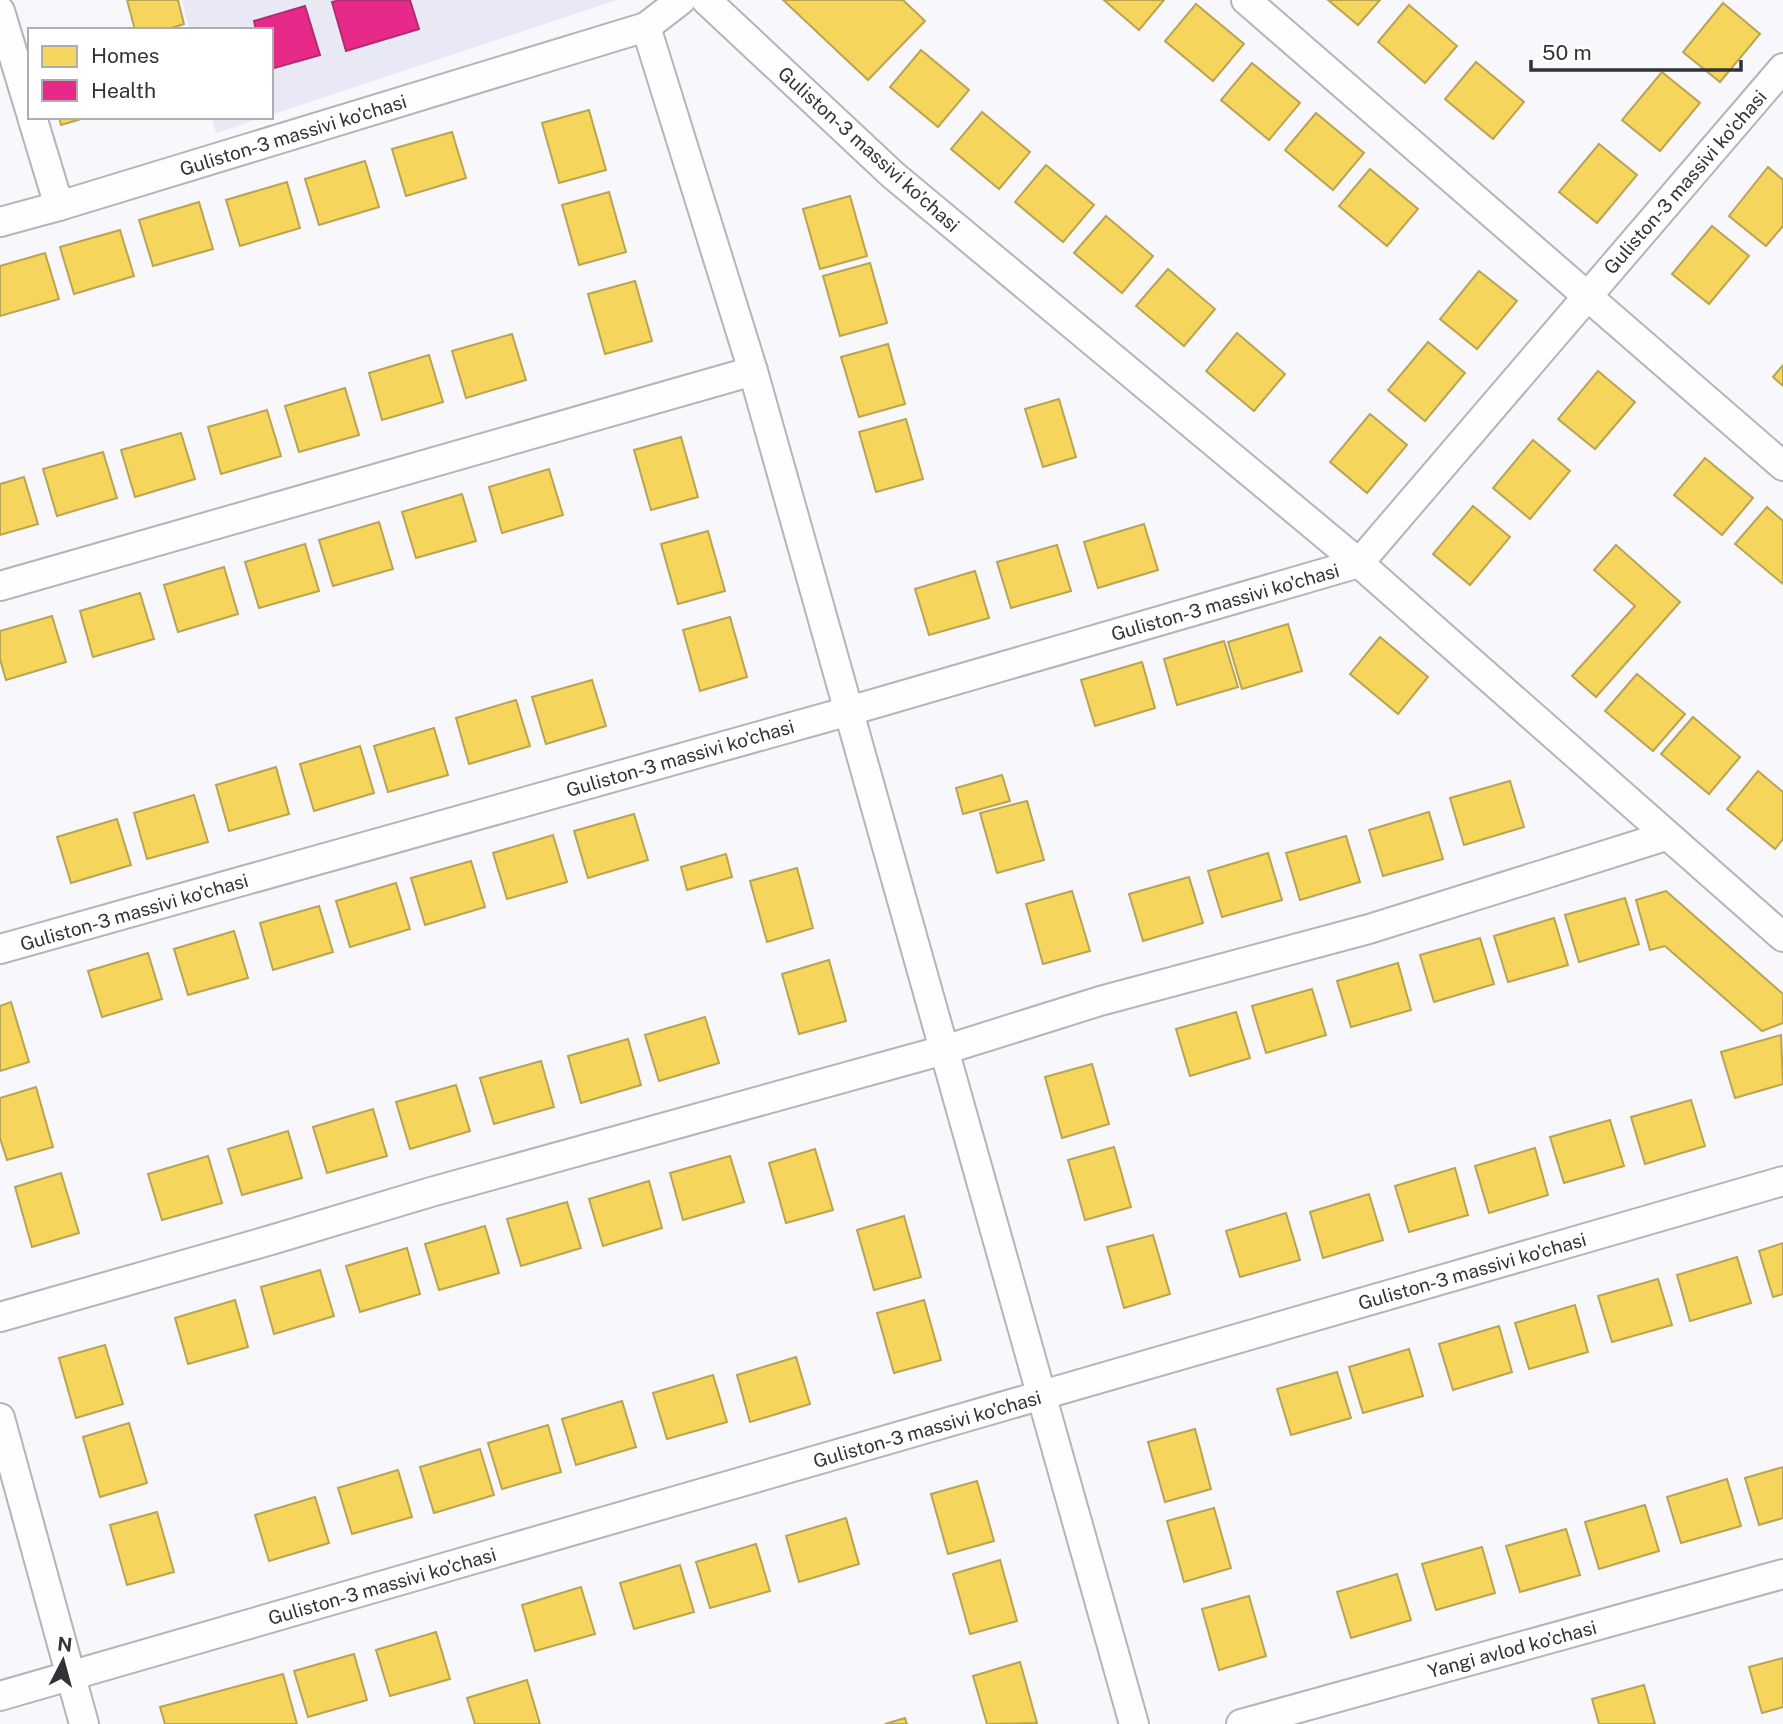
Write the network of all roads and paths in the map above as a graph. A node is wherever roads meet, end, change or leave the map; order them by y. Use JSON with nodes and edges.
{"nodes":[{"id":1,"x":681,"y":0,"type":"edge"},
{"id":2,"x":706,"y":0,"type":"edge"},
{"id":3,"x":1246,"y":0,"type":"edge"},
{"id":4,"x":0,"y":11,"type":"edge"},
{"id":5,"x":646,"y":27,"type":"junction"},
{"id":6,"x":1783,"y":68,"type":"edge"},
{"id":7,"x":28,"y":103,"type":"edge"},
{"id":8,"x":33,"y":119,"type":"edge"},
{"id":9,"x":59,"y":206,"type":"junction"},
{"id":10,"x":0,"y":222,"type":"edge"},
{"id":11,"x":1587,"y":297,"type":"junction"},
{"id":12,"x":753,"y":371,"type":"junction"},
{"id":13,"x":1783,"y":466,"type":"edge"},
{"id":14,"x":1359,"y":563,"type":"junction"},
{"id":15,"x":0,"y":586,"type":"edge"},
{"id":16,"x":849,"y":711,"type":"junction"},
{"id":17,"x":1667,"y":836,"type":"junction"},
{"id":18,"x":1783,"y":936,"type":"edge"},
{"id":19,"x":0,"y":950,"type":"edge"},
{"id":20,"x":944,"y":1050,"type":"junction"},
{"id":21,"x":1783,"y":1181,"type":"edge"},
{"id":22,"x":0,"y":1317,"type":"edge"},
{"id":23,"x":1042,"y":1396,"type":"junction"},
{"id":24,"x":0,"y":1418,"type":"edge"},
{"id":25,"x":1783,"y":1574,"type":"edge"},
{"id":26,"x":71,"y":1676,"type":"junction"},
{"id":27,"x":0,"y":1696,"type":"edge"},
{"id":28,"x":85,"y":1724,"type":"edge"},
{"id":29,"x":1134,"y":1724,"type":"edge"},
{"id":30,"x":1241,"y":1724,"type":"edge"}],
"edges":[{"from":1,"to":5,"type":"street","name":"Guliston-3 massivi ko'chasi"},
{"from":2,"to":14,"type":"street","name":"Guliston-3 massivi ko'chasi"},
{"from":3,"to":11,"type":"street"},
{"from":4,"to":7,"type":"street"},
{"from":5,"to":9,"type":"street","name":"Guliston-3 massivi ko'chasi"},
{"from":5,"to":12,"type":"street"},
{"from":6,"to":11,"type":"street","name":"Guliston-3 massivi ko'chasi"},
{"from":8,"to":9,"type":"street"},
{"from":9,"to":10,"type":"street","name":"Guliston-3 massivi ko'chasi"},
{"from":11,"to":13,"type":"street"},
{"from":11,"to":14,"type":"street","name":"Guliston-3 massivi ko'chasi"},
{"from":12,"to":15,"type":"street"},
{"from":12,"to":16,"type":"street"},
{"from":14,"to":16,"type":"street","name":"Guliston-3 massivi ko'chasi"},
{"from":14,"to":17,"type":"street","name":"Guliston-3 massivi ko'chasi"},
{"from":16,"to":19,"type":"street","name":"Guliston-3 massivi ko'chasi"},
{"from":16,"to":20,"type":"street"},
{"from":17,"to":18,"type":"street","name":"Guliston-3 massivi ko'chasi"},
{"from":17,"to":20,"type":"street"},
{"from":20,"to":22,"type":"street"},
{"from":20,"to":23,"type":"street"},
{"from":21,"to":23,"type":"street","name":"Guliston-3 massivi ko'chasi"},
{"from":23,"to":26,"type":"street","name":"Guliston-3 massivi ko'chasi"},
{"from":23,"to":29,"type":"street"},
{"from":24,"to":26,"type":"street"},
{"from":25,"to":30,"type":"street","name":"Yangi avlod ko'chasi"},
{"from":26,"to":27,"type":"street","name":"Guliston-3 massivi ko'chasi"},
{"from":26,"to":28,"type":"street"}]}
